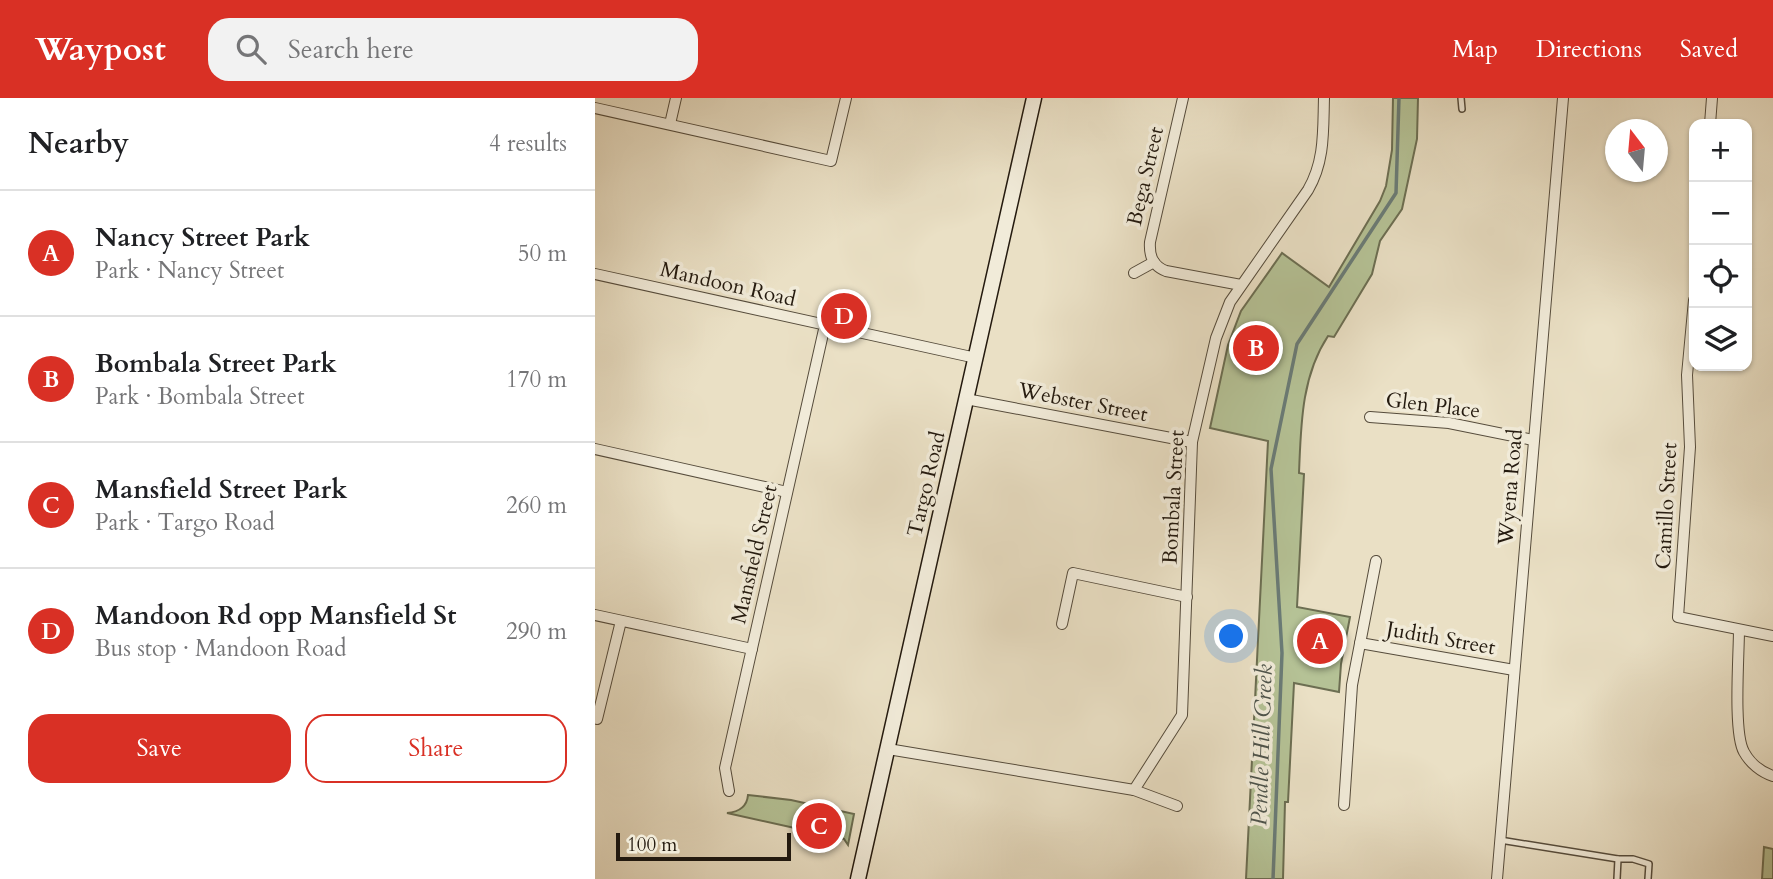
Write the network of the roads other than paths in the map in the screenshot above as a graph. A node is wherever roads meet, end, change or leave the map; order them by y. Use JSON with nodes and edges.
{"nodes":[{"id":1,"x":676,"y":98,"type":"edge"},
{"id":2,"x":846,"y":98,"type":"edge"},
{"id":3,"x":1034,"y":98,"type":"edge"},
{"id":4,"x":1183,"y":98,"type":"edge"},
{"id":5,"x":1324,"y":98,"type":"edge"},
{"id":6,"x":1461,"y":98,"type":"edge"},
{"id":7,"x":1563,"y":98,"type":"edge"},
{"id":8,"x":1712,"y":98,"type":"edge"},
{"id":9,"x":595,"y":108,"type":"edge"},
{"id":10,"x":1462,"y":109,"type":"dead end"},
{"id":11,"x":1710,"y":119,"type":"edge"},
{"id":12,"x":670,"y":124,"type":"junction"},
{"id":13,"x":1154,"y":262,"type":"junction"},
{"id":14,"x":1134,"y":273,"type":"dead end"},
{"id":15,"x":595,"y":274,"type":"edge"},
{"id":16,"x":1241,"y":285,"type":"junction"},
{"id":17,"x":1693,"y":308,"type":"edge"},
{"id":18,"x":825,"y":325,"type":"junction"},
{"id":19,"x":975,"y":358,"type":"junction"},
{"id":20,"x":967,"y":399,"type":"junction"},
{"id":21,"x":1370,"y":416,"type":"dead end"},
{"id":22,"x":1534,"y":440,"type":"junction"},
{"id":23,"x":1192,"y":442,"type":"junction"},
{"id":24,"x":595,"y":449,"type":"edge"},
{"id":25,"x":787,"y":492,"type":"junction"},
{"id":26,"x":1376,"y":561,"type":"dead end"},
{"id":27,"x":1187,"y":597,"type":"junction"},
{"id":28,"x":595,"y":615,"type":"edge"},
{"id":29,"x":621,"y":621,"type":"junction"},
{"id":30,"x":1062,"y":625,"type":"dead end"},
{"id":31,"x":1738,"y":630,"type":"junction"},
{"id":32,"x":1773,"y":636,"type":"edge"},
{"id":33,"x":1360,"y":643,"type":"junction"},
{"id":34,"x":752,"y":649,"type":"junction"},
{"id":35,"x":1514,"y":670,"type":"junction"},
{"id":36,"x":597,"y":719,"type":"dead end"},
{"id":37,"x":888,"y":749,"type":"junction"},
{"id":38,"x":1773,"y":776,"type":"edge"},
{"id":39,"x":1134,"y":790,"type":"junction"},
{"id":40,"x":729,"y":791,"type":"dead end"},
{"id":41,"x":1344,"y":804,"type":"dead end"},
{"id":42,"x":1177,"y":806,"type":"dead end"},
{"id":43,"x":1500,"y":840,"type":"junction"},
{"id":44,"x":1618,"y":859,"type":"junction"},
{"id":45,"x":858,"y":879,"type":"edge"},
{"id":46,"x":1497,"y":879,"type":"edge"},
{"id":47,"x":1617,"y":879,"type":"edge"},
{"id":48,"x":1648,"y":879,"type":"edge"}],
"edges":[{"from":1,"to":12,"type":"street"},
{"from":2,"to":12,"type":"street"},
{"from":3,"to":19,"type":"street","name":"Targo Road"},
{"from":4,"to":13,"type":"street","name":"Bega Street"},
{"from":5,"to":16,"type":"street","name":"Bombala Street"},
{"from":6,"to":10,"type":"lane"},
{"from":7,"to":22,"type":"street","name":"Wyena Road"},
{"from":8,"to":11,"type":"street"},
{"from":9,"to":12,"type":"street"},
{"from":13,"to":14,"type":"street"},
{"from":13,"to":16,"type":"street"},
{"from":15,"to":18,"type":"street","name":"Mandoon Road"},
{"from":16,"to":23,"type":"street","name":"Bombala Street"},
{"from":17,"to":31,"type":"street","name":"Camillo Street"},
{"from":18,"to":19,"type":"street","name":"Mandoon Road"},
{"from":18,"to":25,"type":"street","name":"Mansfield Street"},
{"from":19,"to":20,"type":"street","name":"Targo Road"},
{"from":20,"to":23,"type":"street","name":"Webster Street"},
{"from":20,"to":37,"type":"street","name":"Targo Road"},
{"from":21,"to":22,"type":"street","name":"Glen Place"},
{"from":22,"to":35,"type":"street","name":"Wyena Road"},
{"from":23,"to":27,"type":"street","name":"Bombala Street"},
{"from":24,"to":25,"type":"street"},
{"from":25,"to":34,"type":"street","name":"Mansfield Street"},
{"from":26,"to":33,"type":"street"},
{"from":27,"to":30,"type":"street"},
{"from":27,"to":39,"type":"street","name":"Bombala Street"},
{"from":28,"to":29,"type":"street"},
{"from":29,"to":34,"type":"street"},
{"from":29,"to":36,"type":"street"},
{"from":31,"to":32,"type":"street","name":"Camillo Street"},
{"from":31,"to":38,"type":"street"},
{"from":33,"to":35,"type":"street","name":"Judith Street"},
{"from":33,"to":41,"type":"street"},
{"from":34,"to":40,"type":"street","name":"Mansfield Street"},
{"from":35,"to":43,"type":"street","name":"Wyena Road"},
{"from":37,"to":39,"type":"street"},
{"from":37,"to":45,"type":"street","name":"Targo Road"},
{"from":39,"to":42,"type":"street"},
{"from":43,"to":44,"type":"lane"},
{"from":43,"to":46,"type":"street","name":"Wyena Road"},
{"from":44,"to":47,"type":"lane"},
{"from":44,"to":48,"type":"lane"}]}
